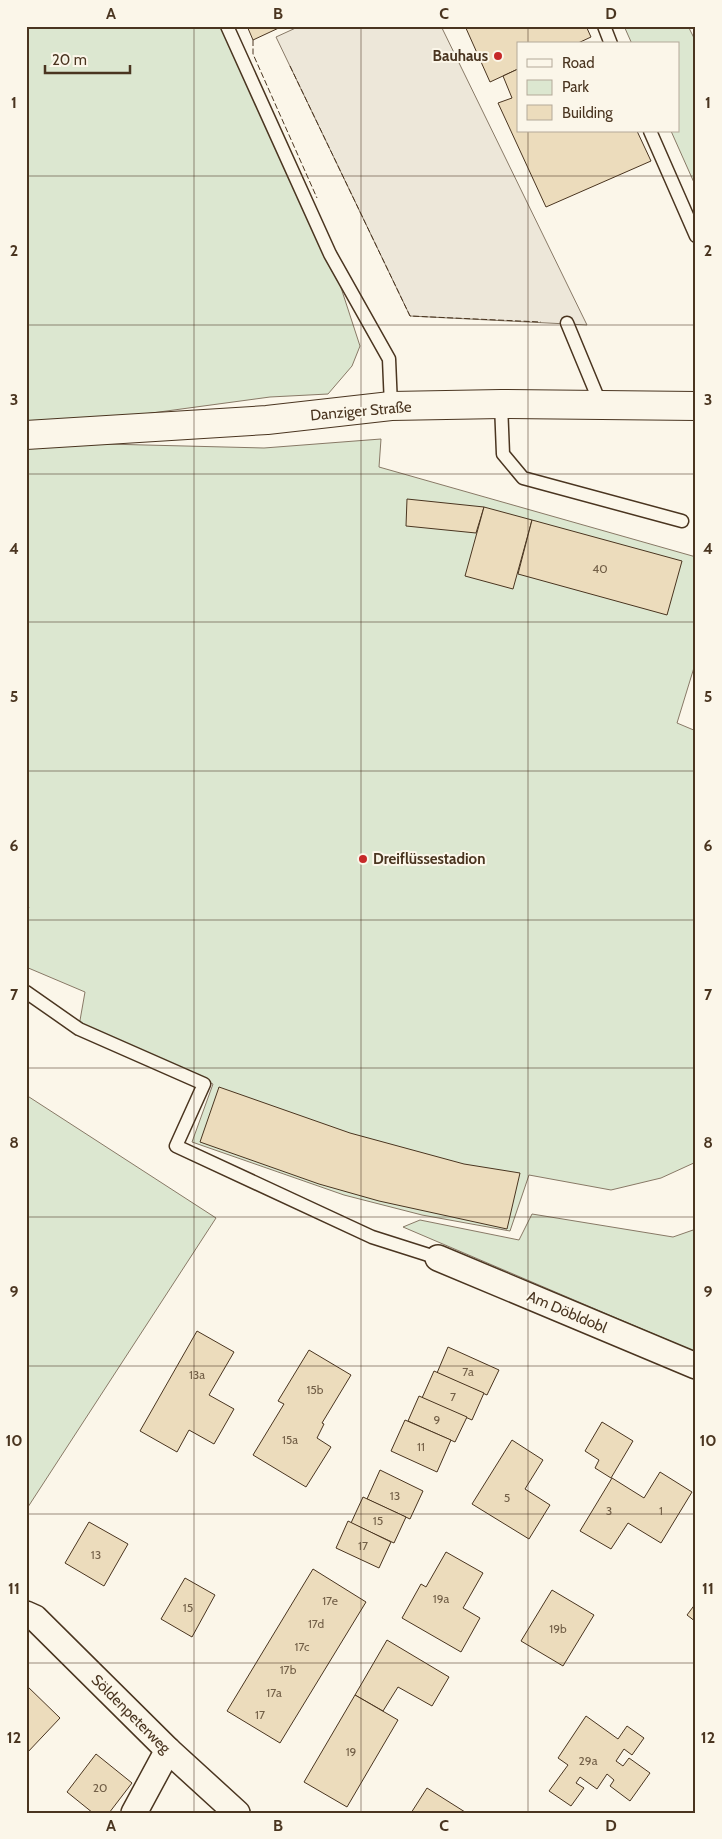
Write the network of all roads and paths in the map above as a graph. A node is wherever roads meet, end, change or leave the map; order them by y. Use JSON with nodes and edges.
{"nodes":[{"id":1,"x":227,"y":26,"type":"edge"},
{"id":2,"x":604,"y":26,"type":"edge"},
{"id":3,"x":610,"y":42,"type":"edge"},
{"id":4,"x":650,"y":132,"type":"edge"},
{"id":5,"x":696,"y":236,"type":"edge"},
{"id":6,"x":567,"y":324,"type":"dead end"},
{"id":7,"x":501,"y":404,"type":"junction"},
{"id":8,"x":601,"y":405,"type":"junction"},
{"id":9,"x":391,"y":406,"type":"junction"},
{"id":10,"x":696,"y":406,"type":"edge"},
{"id":11,"x":26,"y":436,"type":"edge"},
{"id":12,"x":682,"y":521,"type":"dead end"},
{"id":13,"x":26,"y":992,"type":"edge"},
{"id":14,"x":438,"y":1258,"type":"joint"},
{"id":15,"x":696,"y":1366,"type":"edge"},
{"id":16,"x":26,"y":1614,"type":"edge"},
{"id":17,"x":168,"y":1750,"type":"junction"},
{"id":18,"x":134,"y":1813,"type":"edge"},
{"id":19,"x":237,"y":1813,"type":"edge"}],
"edges":[{"from":1,"to":9,"type":"lane"},
{"from":2,"to":3,"type":"lane"},
{"from":4,"to":5,"type":"lane"},
{"from":6,"to":8,"type":"lane"},
{"from":7,"to":8,"type":"street","name":"Danziger Straße"},
{"from":7,"to":9,"type":"street","name":"Danziger Straße"},
{"from":7,"to":12,"type":"lane"},
{"from":8,"to":10,"type":"street","name":"Danziger Straße"},
{"from":9,"to":11,"type":"street","name":"Danziger Straße"},
{"from":13,"to":14,"type":"lane"},
{"from":14,"to":15,"type":"street","name":"Am Döbldobl"},
{"from":16,"to":17,"type":"street","name":"Söldenpeterweg"},
{"from":17,"to":18,"type":"street"},
{"from":17,"to":19,"type":"street","name":"Söldenpeterweg"}]}
